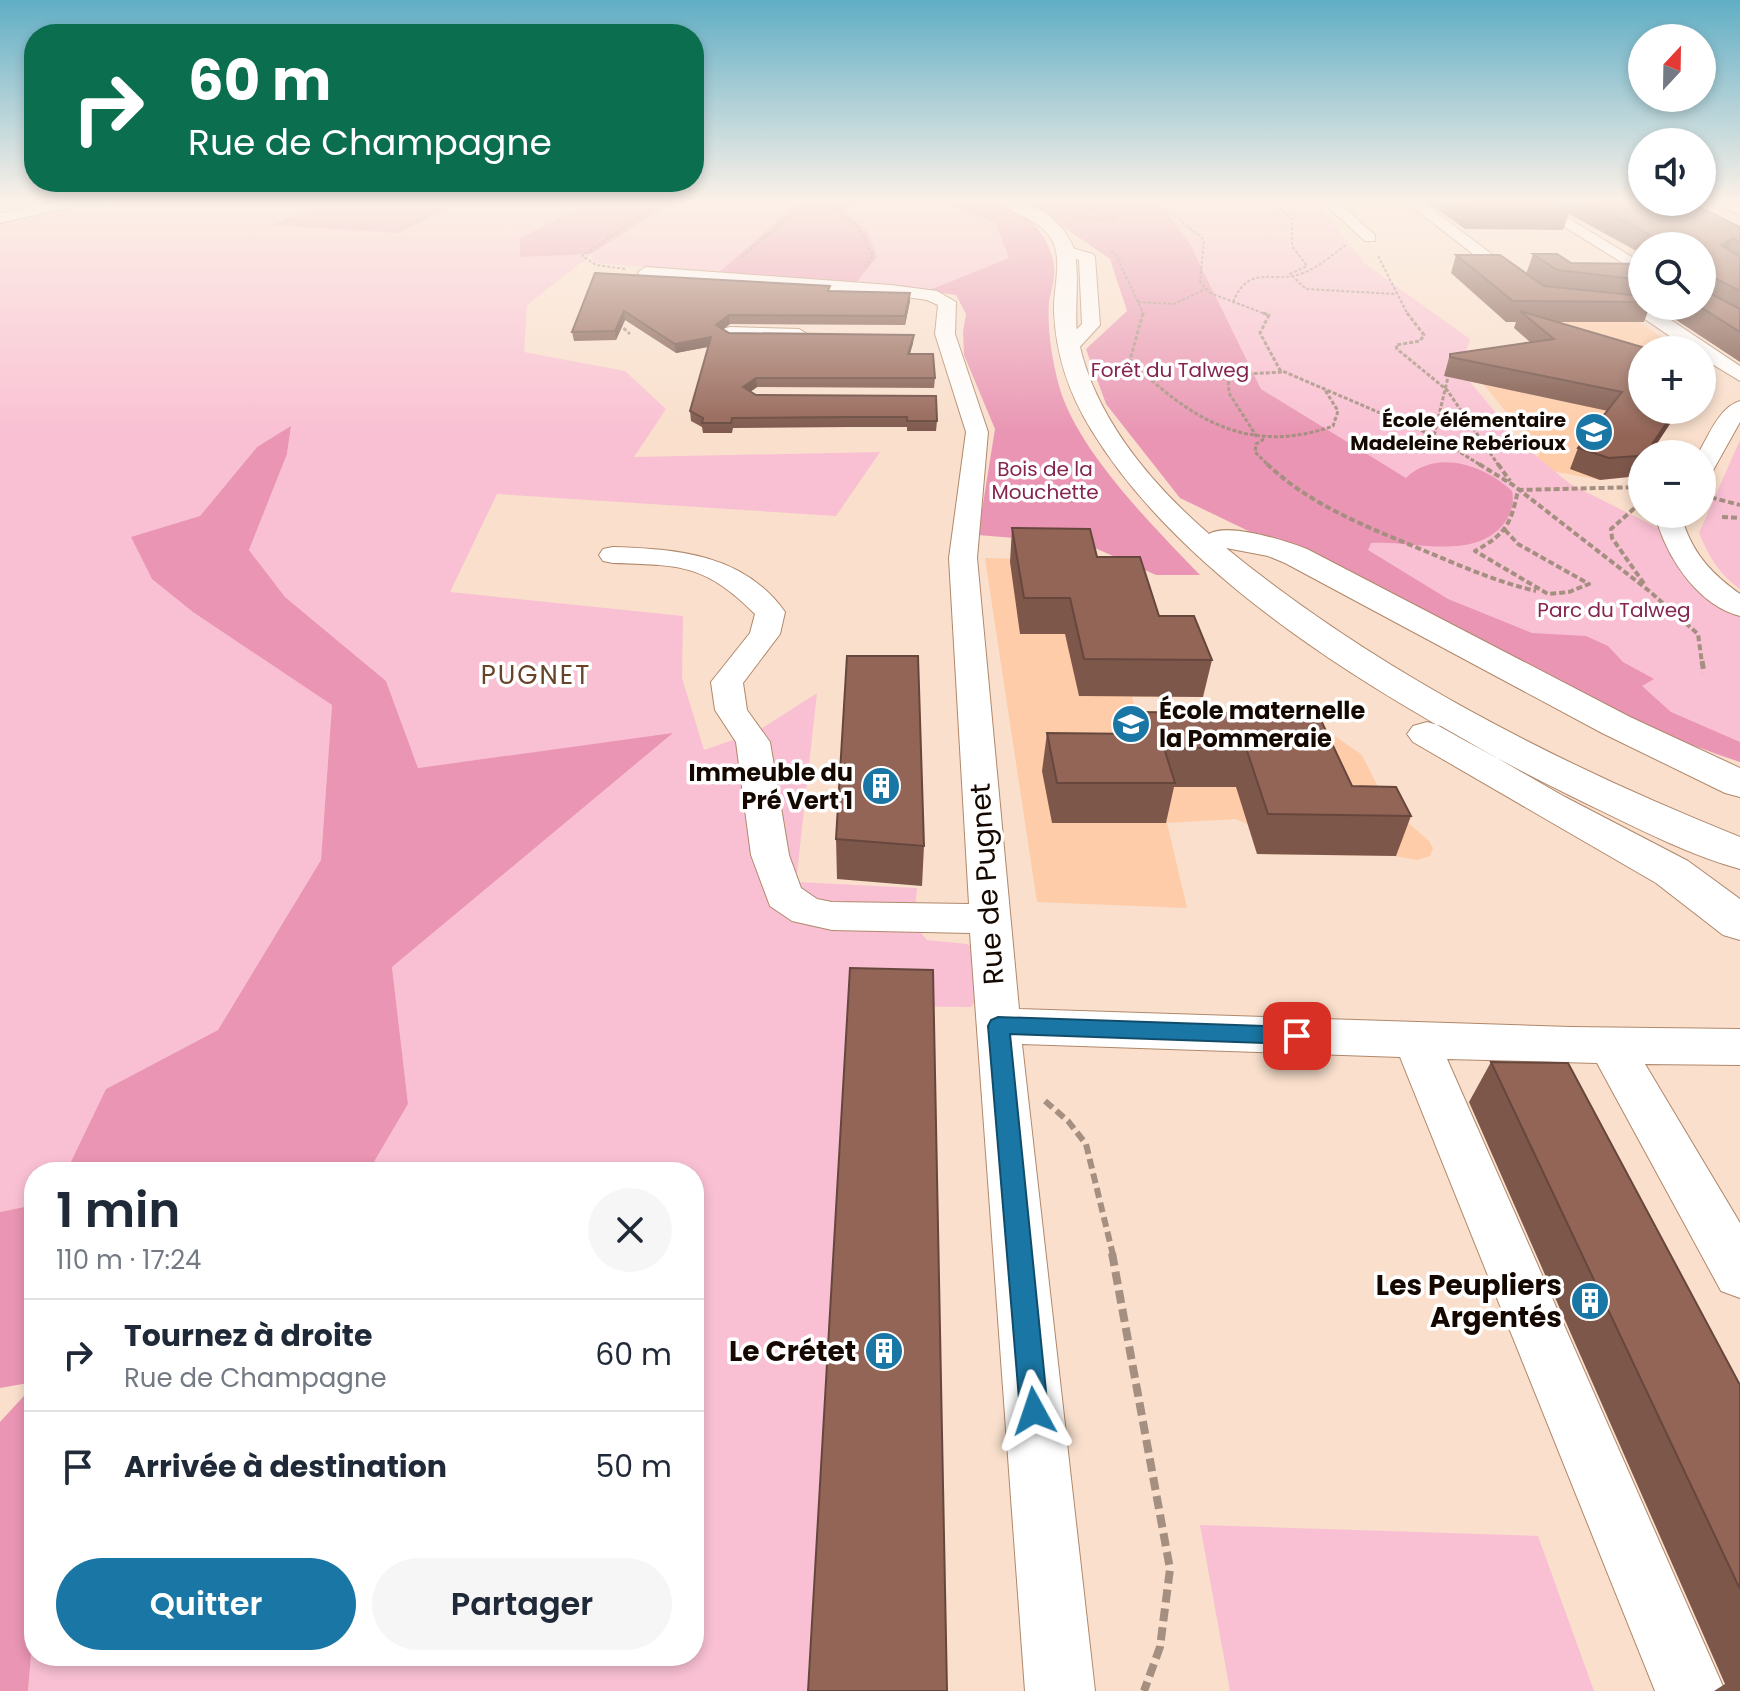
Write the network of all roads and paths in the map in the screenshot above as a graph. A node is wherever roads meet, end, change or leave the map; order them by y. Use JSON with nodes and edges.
{"nodes":[{"id":1,"x":664,"y":277,"type":"edge"},
{"id":2,"x":705,"y":277,"type":"edge"},
{"id":3,"x":852,"y":277,"type":"edge"},
{"id":4,"x":1064,"y":277,"type":"edge"},
{"id":5,"x":1126,"y":277,"type":"edge"},
{"id":6,"x":1200,"y":277,"type":"edge"},
{"id":7,"x":1256,"y":277,"type":"edge"},
{"id":8,"x":1293,"y":277,"type":"edge"},
{"id":9,"x":1389,"y":277,"type":"edge"},
{"id":10,"x":1513,"y":277,"type":"edge"},
{"id":11,"x":719,"y":278,"type":"joint"},
{"id":12,"x":839,"y":286,"type":"junction"},
{"id":13,"x":1206,"y":289,"type":"junction"},
{"id":14,"x":641,"y":291,"type":"joint"},
{"id":15,"x":1397,"y":294,"type":"junction"},
{"id":16,"x":1543,"y":299,"type":"edge"},
{"id":17,"x":1137,"y":301,"type":"junction"},
{"id":18,"x":1233,"y":302,"type":"junction"},
{"id":19,"x":1583,"y":304,"type":"edge"},
{"id":20,"x":730,"y":333,"type":"edge"},
{"id":21,"x":630,"y":334,"type":"dead end"},
{"id":22,"x":821,"y":335,"type":"edge"},
{"id":23,"x":1452,"y":368,"type":"edge"},
{"id":24,"x":1284,"y":372,"type":"junction"},
{"id":25,"x":1740,"y":375,"type":"edge"},
{"id":26,"x":1716,"y":382,"type":"edge"},
{"id":27,"x":1325,"y":390,"type":"junction"},
{"id":28,"x":1447,"y":390,"type":"junction"},
{"id":29,"x":1740,"y":390,"type":"edge"},
{"id":30,"x":936,"y":397,"type":"edge"},
{"id":31,"x":966,"y":397,"type":"junction"},
{"id":32,"x":1740,"y":408,"type":"edge"},
{"id":33,"x":1434,"y":436,"type":"junction"},
{"id":34,"x":1257,"y":437,"type":"junction"},
{"id":35,"x":1267,"y":438,"type":"junction"},
{"id":36,"x":1716,"y":442,"type":"edge"},
{"id":37,"x":1123,"y":455,"type":"junction"},
{"id":38,"x":1513,"y":485,"type":"junction"},
{"id":39,"x":1628,"y":487,"type":"edge"},
{"id":40,"x":1518,"y":490,"type":"junction"},
{"id":41,"x":1716,"y":499,"type":"edge"},
{"id":42,"x":1740,"y":505,"type":"edge"},
{"id":43,"x":1628,"y":514,"type":"edge"},
{"id":44,"x":1722,"y":517,"type":"dead end"},
{"id":45,"x":1740,"y":518,"type":"edge"},
{"id":46,"x":1672,"y":528,"type":"edge"},
{"id":47,"x":1505,"y":530,"type":"junction"},
{"id":48,"x":1221,"y":538,"type":"junction"},
{"id":49,"x":613,"y":555,"type":"dead end"},
{"id":50,"x":1648,"y":590,"type":"junction"},
{"id":51,"x":1548,"y":594,"type":"junction"},
{"id":52,"x":1740,"y":607,"type":"edge"},
{"id":53,"x":1704,"y":673,"type":"dead end"},
{"id":54,"x":1740,"y":784,"type":"edge"},
{"id":55,"x":1740,"y":823,"type":"edge"},
{"id":56,"x":1740,"y":854,"type":"edge"},
{"id":57,"x":990,"y":919,"type":"junction"},
{"id":58,"x":1740,"y":923,"type":"edge"},
{"id":59,"x":1416,"y":1040,"type":"junction"},
{"id":60,"x":1611,"y":1046,"type":"junction"},
{"id":61,"x":1740,"y":1047,"type":"edge"},
{"id":62,"x":1000,"y":1048,"type":"junction"},
{"id":63,"x":1740,"y":1273,"type":"edge"},
{"id":64,"x":1060,"y":1691,"type":"edge"},
{"id":65,"x":1144,"y":1691,"type":"edge"},
{"id":66,"x":1690,"y":1691,"type":"edge"}],
"edges":[{"from":1,"to":14,"type":"street"},
{"from":2,"to":11,"type":"street"},
{"from":3,"to":12,"type":"path"},
{"from":4,"to":37,"type":"main road"},
{"from":5,"to":17,"type":"path"},
{"from":6,"to":13,"type":"path"},
{"from":7,"to":18,"type":"path"},
{"from":8,"to":15,"type":"path"},
{"from":9,"to":15,"type":"path"},
{"from":10,"to":16,"type":"street"},
{"from":11,"to":12,"type":"street"},
{"from":12,"to":31,"type":"street","name":"Rue de Pugnet"},
{"from":13,"to":17,"type":"path"},
{"from":13,"to":18,"type":"path"},
{"from":14,"to":21,"type":"path"},
{"from":15,"to":28,"type":"path"},
{"from":17,"to":34,"type":"path"},
{"from":18,"to":24,"type":"path"},
{"from":19,"to":25,"type":"street"},
{"from":20,"to":22,"type":"street"},
{"from":23,"to":28,"type":"path"},
{"from":24,"to":27,"type":"path"},
{"from":24,"to":34,"type":"path"},
{"from":26,"to":29,"type":"street"},
{"from":27,"to":33,"type":"path"},
{"from":27,"to":35,"type":"path"},
{"from":28,"to":33,"type":"path"},
{"from":28,"to":38,"type":"path"},
{"from":30,"to":31,"type":"street"},
{"from":31,"to":57,"type":"street","name":"Rue de Pugnet"},
{"from":32,"to":36,"type":"street"},
{"from":33,"to":38,"type":"path"},
{"from":34,"to":35,"type":"path"},
{"from":35,"to":51,"type":"path"},
{"from":37,"to":48,"type":"main road"},
{"from":37,"to":56,"type":"main road"},
{"from":37,"to":58,"type":"main road"},
{"from":38,"to":40,"type":"path"},
{"from":39,"to":40,"type":"path"},
{"from":40,"to":47,"type":"path"},
{"from":40,"to":50,"type":"path"},
{"from":41,"to":42,"type":"path"},
{"from":43,"to":50,"type":"path"},
{"from":44,"to":45,"type":"path"},
{"from":46,"to":52,"type":"street"},
{"from":47,"to":51,"type":"path"},
{"from":47,"to":51,"type":"path"},
{"from":48,"to":54,"type":"main road"},
{"from":48,"to":55,"type":"main road"},
{"from":49,"to":57,"type":"street"},
{"from":50,"to":53,"type":"path"},
{"from":57,"to":62,"type":"street","name":"Rue de Pugnet"},
{"from":59,"to":60,"type":"street"},
{"from":59,"to":62,"type":"street"},
{"from":59,"to":66,"type":"street"},
{"from":60,"to":61,"type":"street"},
{"from":60,"to":63,"type":"street"},
{"from":62,"to":64,"type":"street","name":"Rue de Pugnet"},
{"from":62,"to":65,"type":"path"}]}
